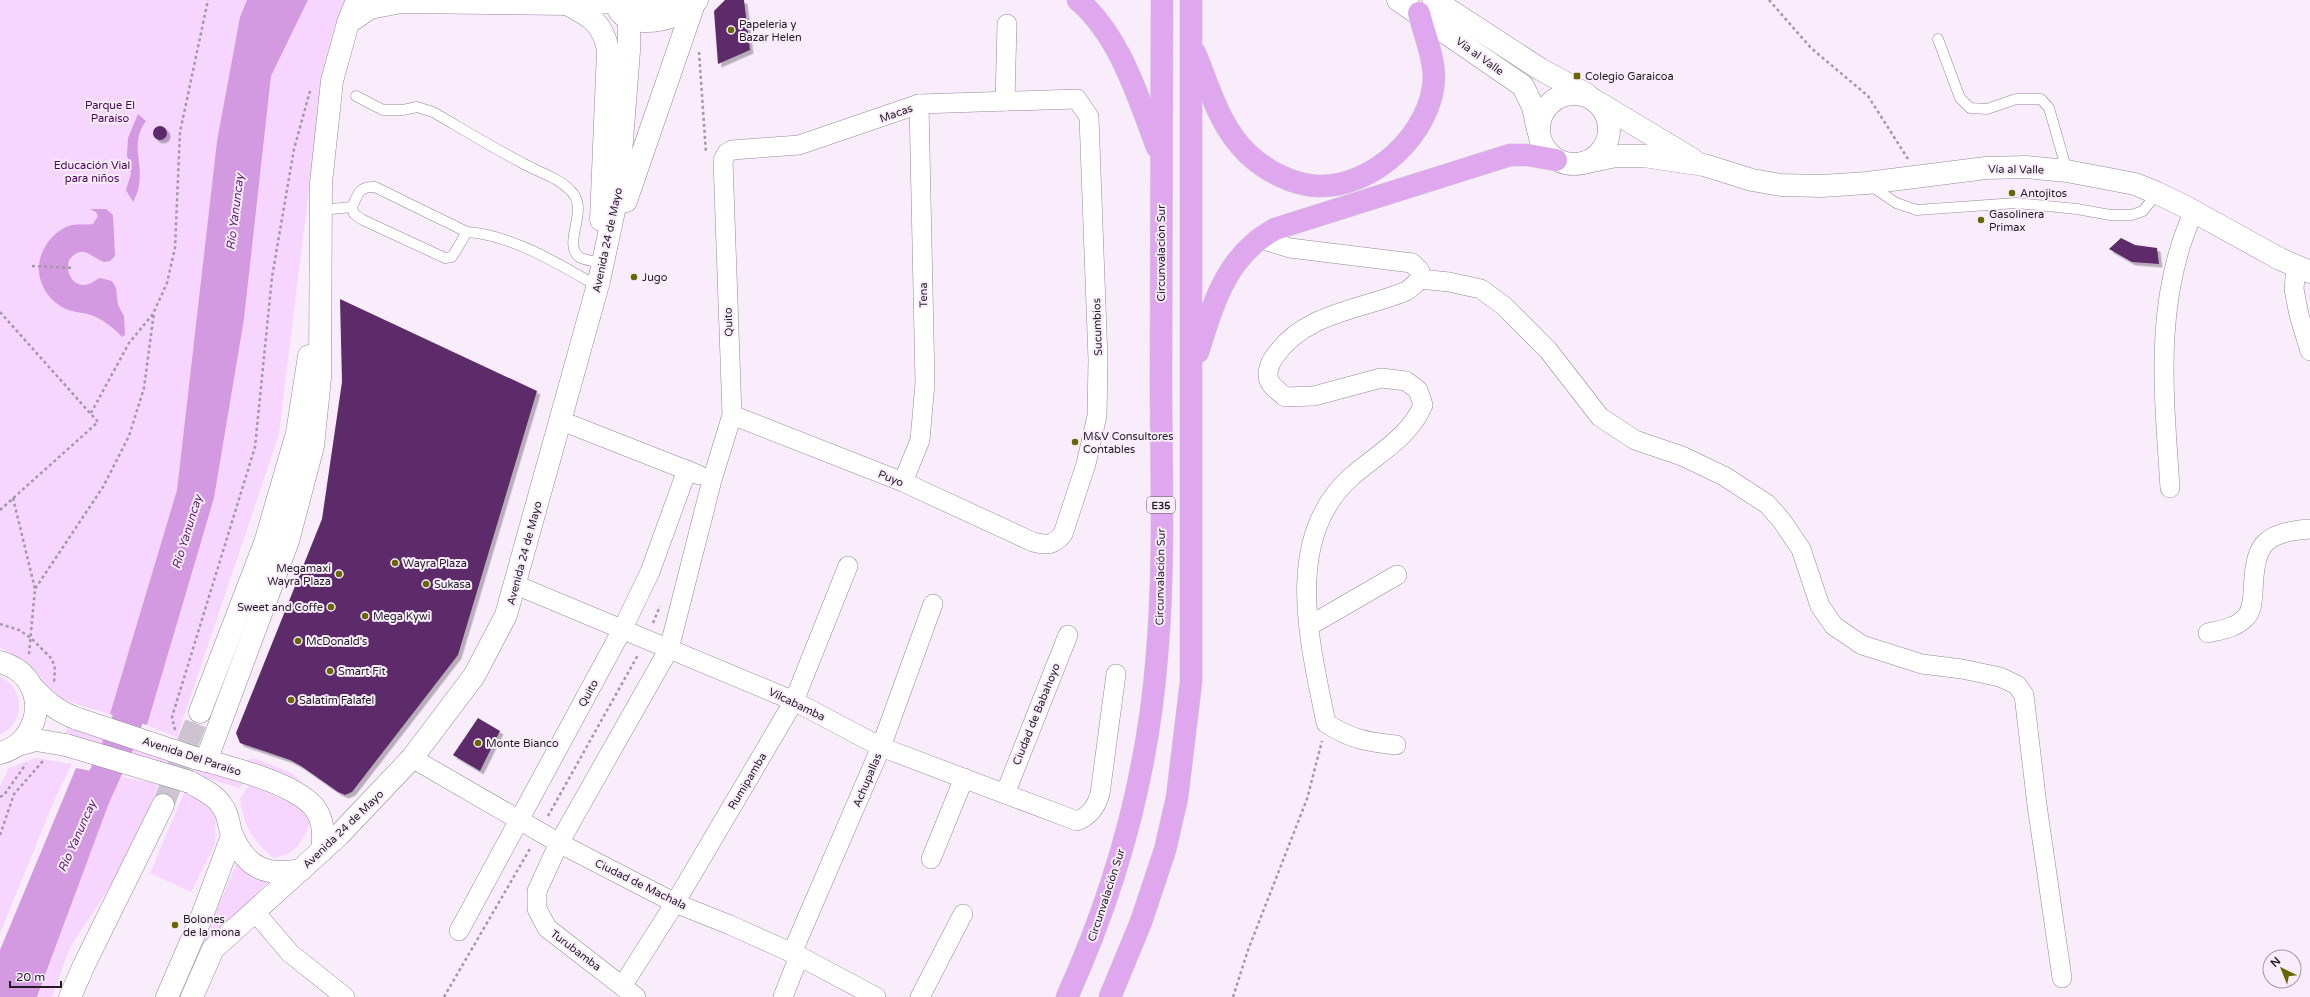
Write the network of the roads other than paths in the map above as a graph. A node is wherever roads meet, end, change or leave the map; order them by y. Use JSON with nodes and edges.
{"nodes":[{"id":1,"x":357,"y":0,"type":"edge"},
{"id":2,"x":670,"y":0,"type":"edge"},
{"id":3,"x":1078,"y":0,"type":"edge"},
{"id":4,"x":1162,"y":0,"type":"edge"},
{"id":5,"x":1191,"y":0,"type":"edge"},
{"id":6,"x":1398,"y":0,"type":"edge"},
{"id":7,"x":696,"y":1,"type":"edge"},
{"id":8,"x":567,"y":4,"type":"junction"},
{"id":9,"x":623,"y":5,"type":"edge"},
{"id":10,"x":1426,"y":7,"type":"edge"},
{"id":11,"x":348,"y":23,"type":"junction"},
{"id":12,"x":1007,"y":24,"type":"dead end"},
{"id":13,"x":1938,"y":39,"type":"dead end"},
{"id":14,"x":1190,"y":42,"type":"junction"},
{"id":15,"x":356,"y":96,"type":"dead end"},
{"id":16,"x":1077,"y":99,"type":"joint"},
{"id":17,"x":1595,"y":100,"type":"junction"},
{"id":18,"x":1005,"y":101,"type":"junction"},
{"id":19,"x":919,"y":104,"type":"junction"},
{"id":20,"x":1538,"y":130,"type":"junction"},
{"id":21,"x":723,"y":160,"type":"joint"},
{"id":22,"x":1162,"y":160,"type":"junction"},
{"id":23,"x":1556,"y":160,"type":"junction"},
{"id":24,"x":1583,"y":163,"type":"junction"},
{"id":25,"x":1704,"y":166,"type":"junction"},
{"id":26,"x":2068,"y":171,"type":"junction"},
{"id":27,"x":1867,"y":183,"type":"junction"},
{"id":28,"x":2157,"y":193,"type":"junction"},
{"id":29,"x":352,"y":207,"type":"junction"},
{"id":30,"x":320,"y":210,"type":"junction"},
{"id":31,"x":2194,"y":211,"type":"junction"},
{"id":32,"x":467,"y":232,"type":"junction"},
{"id":33,"x":1258,"y":238,"type":"junction"},
{"id":34,"x":2303,"y":269,"type":"edge"},
{"id":35,"x":599,"y":277,"type":"junction"},
{"id":36,"x":1420,"y":279,"type":"junction"},
{"id":37,"x":319,"y":288,"type":"junction"},
{"id":38,"x":2310,"y":351,"type":"edge"},
{"id":39,"x":1191,"y":372,"type":"junction"},
{"id":40,"x":732,"y":416,"type":"junction"},
{"id":41,"x":559,"y":420,"type":"junction"},
{"id":42,"x":687,"y":470,"type":"junction"},
{"id":43,"x":712,"y":480,"type":"junction"},
{"id":44,"x":903,"y":482,"type":"junction"},
{"id":45,"x":2170,"y":488,"type":"dead end"},
{"id":46,"x":2310,"y":529,"type":"edge"},
{"id":47,"x":1048,"y":546,"type":"joint"},
{"id":48,"x":848,"y":566,"type":"dead end"},
{"id":49,"x":1397,"y":575,"type":"dead end"},
{"id":50,"x":516,"y":585,"type":"junction"},
{"id":51,"x":934,"y":604,"type":"dead end"},
{"id":52,"x":1309,"y":626,"type":"junction"},
{"id":53,"x":622,"y":630,"type":"junction"},
{"id":54,"x":2208,"y":633,"type":"dead end"},
{"id":55,"x":1068,"y":635,"type":"dead end"},
{"id":56,"x":669,"y":649,"type":"junction"},
{"id":57,"x":0,"y":662,"type":"edge"},
{"id":58,"x":1116,"y":674,"type":"dead end"},
{"id":59,"x":28,"y":681,"type":"junction"},
{"id":60,"x":794,"y":701,"type":"junction"},
{"id":61,"x":200,"y":712,"type":"tunnel mouth"},
{"id":62,"x":1396,"y":745,"type":"dead end"},
{"id":63,"x":881,"y":747,"type":"junction"},
{"id":64,"x":6,"y":752,"type":"edge"},
{"id":65,"x":412,"y":758,"type":"junction"},
{"id":66,"x":201,"y":759,"type":"junction"},
{"id":67,"x":964,"y":778,"type":"junction"},
{"id":68,"x":1005,"y":794,"type":"junction"},
{"id":69,"x":163,"y":805,"type":"tunnel mouth"},
{"id":70,"x":518,"y":820,"type":"junction"},
{"id":71,"x":232,"y":836,"type":"junction"},
{"id":72,"x":558,"y":843,"type":"junction"},
{"id":73,"x":322,"y":851,"type":"junction"},
{"id":74,"x":931,"y":859,"type":"dead end"},
{"id":75,"x":301,"y":870,"type":"junction"},
{"id":76,"x":537,"y":891,"type":"joint"},
{"id":77,"x":675,"y":903,"type":"junction"},
{"id":78,"x":254,"y":911,"type":"junction"},
{"id":79,"x":962,"y":914,"type":"dead end"},
{"id":80,"x":459,"y":931,"type":"dead end"},
{"id":81,"x":796,"y":955,"type":"junction"},
{"id":82,"x":2062,"y":978,"type":"dead end"},
{"id":83,"x":629,"y":991,"type":"edge"},
{"id":84,"x":70,"y":997,"type":"edge"},
{"id":85,"x":167,"y":997,"type":"edge"},
{"id":86,"x":192,"y":997,"type":"edge"},
{"id":87,"x":345,"y":997,"type":"edge"},
{"id":88,"x":783,"y":997,"type":"edge"},
{"id":89,"x":876,"y":997,"type":"edge"},
{"id":90,"x":920,"y":997,"type":"edge"},
{"id":91,"x":1068,"y":997,"type":"edge"},
{"id":92,"x":1110,"y":997,"type":"edge"}],
"edges":[{"from":1,"to":11,"type":"main road"},
{"from":2,"to":9,"type":"main road"},
{"from":3,"to":22,"type":"highway"},
{"from":4,"to":22,"type":"highway","name":"Circunvalación Sur","number":"E35"},
{"from":5,"to":14,"type":"highway","number":"E35"},
{"from":6,"to":10,"type":"main road","name":"Vía al Valle"},
{"from":7,"to":9,"type":"main road"},
{"from":7,"to":35,"type":"main road"},
{"from":8,"to":9,"type":"main road"},
{"from":8,"to":11,"type":"main road"},
{"from":8,"to":35,"type":"main road"},
{"from":9,"to":35,"type":"main road","name":"Avenida 24 de Mayo"},
{"from":10,"to":14,"type":"highway"},
{"from":10,"to":17,"type":"main road","name":"Vía al Valle"},
{"from":10,"to":20,"type":"main road","name":"Vía al Valle"},
{"from":11,"to":30,"type":"main road"},
{"from":12,"to":18,"type":"street"},
{"from":13,"to":26,"type":"lane"},
{"from":14,"to":39,"type":"highway","number":"E35"},
{"from":15,"to":35,"type":"lane"},
{"from":16,"to":18,"type":"street","name":"Macas"},
{"from":16,"to":47,"type":"street","name":"Sucumbios"},
{"from":17,"to":20,"type":"main road"},
{"from":17,"to":24,"type":"main road"},
{"from":17,"to":25,"type":"main road","name":"Vía al Valle"},
{"from":18,"to":19,"type":"street","name":"Macas"},
{"from":19,"to":21,"type":"street","name":"Macas"},
{"from":19,"to":44,"type":"street","name":"Tena"},
{"from":20,"to":23,"type":"main road"},
{"from":21,"to":40,"type":"street","name":"Quito"},
{"from":22,"to":91,"type":"highway","name":"Circunvalación Sur","number":"E35"},
{"from":23,"to":24,"type":"main road"},
{"from":23,"to":33,"type":"highway"},
{"from":24,"to":25,"type":"main road"},
{"from":25,"to":27,"type":"main road","name":"Vía al Valle"},
{"from":26,"to":27,"type":"main road","name":"Vía al Valle"},
{"from":26,"to":28,"type":"main road","name":"Vía al Valle"},
{"from":27,"to":28,"type":"lane"},
{"from":28,"to":31,"type":"main road","name":"Vía al Valle"},
{"from":29,"to":30,"type":"lane"},
{"from":29,"to":32,"type":"lane"},
{"from":29,"to":32,"type":"lane"},
{"from":30,"to":37,"type":"main road"},
{"from":31,"to":34,"type":"main road","name":"Vía al Valle"},
{"from":31,"to":45,"type":"street"},
{"from":32,"to":35,"type":"lane"},
{"from":33,"to":36,"type":"street"},
{"from":33,"to":39,"type":"highway"},
{"from":34,"to":38,"type":"street"},
{"from":35,"to":41,"type":"main road","name":"Avenida 24 de Mayo"},
{"from":36,"to":52,"type":"street"},
{"from":36,"to":82,"type":"street"},
{"from":37,"to":61,"type":"main road"},
{"from":37,"to":66,"type":"main road"},
{"from":39,"to":92,"type":"highway","number":"E35"},
{"from":40,"to":43,"type":"street","name":"Quito"},
{"from":40,"to":44,"type":"street","name":"Puyo"},
{"from":41,"to":42,"type":"street"},
{"from":41,"to":50,"type":"main road","name":"Avenida 24 de Mayo"},
{"from":42,"to":43,"type":"street"},
{"from":42,"to":53,"type":"street","name":"Quito"},
{"from":43,"to":56,"type":"street","name":"Quito"},
{"from":44,"to":47,"type":"street","name":"Puyo"},
{"from":46,"to":54,"type":"street"},
{"from":48,"to":60,"type":"street","name":"Rumipamba"},
{"from":49,"to":52,"type":"street"},
{"from":50,"to":53,"type":"street","name":"Vilcabamba"},
{"from":50,"to":65,"type":"main road","name":"Avenida 24 de Mayo"},
{"from":51,"to":63,"type":"street","name":"Achupallas"},
{"from":52,"to":62,"type":"street"},
{"from":53,"to":56,"type":"street","name":"Vilcabamba"},
{"from":53,"to":70,"type":"street","name":"Quito"},
{"from":55,"to":68,"type":"street","name":"Ciudad de Babahoyo"},
{"from":56,"to":60,"type":"street","name":"Vilcabamba"},
{"from":56,"to":72,"type":"street","name":"Quito"},
{"from":57,"to":59,"type":"main road","name":"Avenida Del Paraíso"},
{"from":58,"to":68,"type":"street","name":"Vilcabamba"},
{"from":59,"to":64,"type":"main road"},
{"from":59,"to":66,"type":"main road","name":"Avenida Del Paraíso","bridge":true},
{"from":60,"to":63,"type":"street","name":"Vilcabamba"},
{"from":60,"to":77,"type":"street","name":"Rumipamba"},
{"from":63,"to":67,"type":"street","name":"Vilcabamba"},
{"from":63,"to":81,"type":"street","name":"Achupallas"},
{"from":64,"to":71,"type":"main road","bridge":true},
{"from":65,"to":70,"type":"street","name":"Ciudad de Machala"},
{"from":65,"to":73,"type":"main road","name":"Avenida 24 de Mayo"},
{"from":66,"to":73,"type":"main road","name":"Avenida Del Paraíso"},
{"from":67,"to":68,"type":"street","name":"Vilcabamba"},
{"from":67,"to":74,"type":"street"},
{"from":69,"to":84,"type":"main road"},
{"from":70,"to":72,"type":"street","name":"Ciudad de Machala"},
{"from":70,"to":80,"type":"street","name":"Quito"},
{"from":71,"to":75,"type":"main road"},
{"from":71,"to":85,"type":"main road"},
{"from":72,"to":76,"type":"street","name":"Quito"},
{"from":72,"to":77,"type":"street","name":"Ciudad de Machala"},
{"from":73,"to":75,"type":"main road","name":"Avenida 24 de Mayo"},
{"from":75,"to":78,"type":"main road","name":"Avenida 24 de Mayo"},
{"from":76,"to":83,"type":"street","name":"Turubamba"},
{"from":77,"to":81,"type":"street","name":"Ciudad de Machala"},
{"from":77,"to":83,"type":"street","name":"Rumipamba"},
{"from":78,"to":86,"type":"main road","name":"Avenida 24 de Mayo"},
{"from":78,"to":87,"type":"street"},
{"from":79,"to":90,"type":"street"},
{"from":81,"to":88,"type":"street","name":"Achupallas"},
{"from":81,"to":89,"type":"street","name":"Ciudad de Machala"}]}
